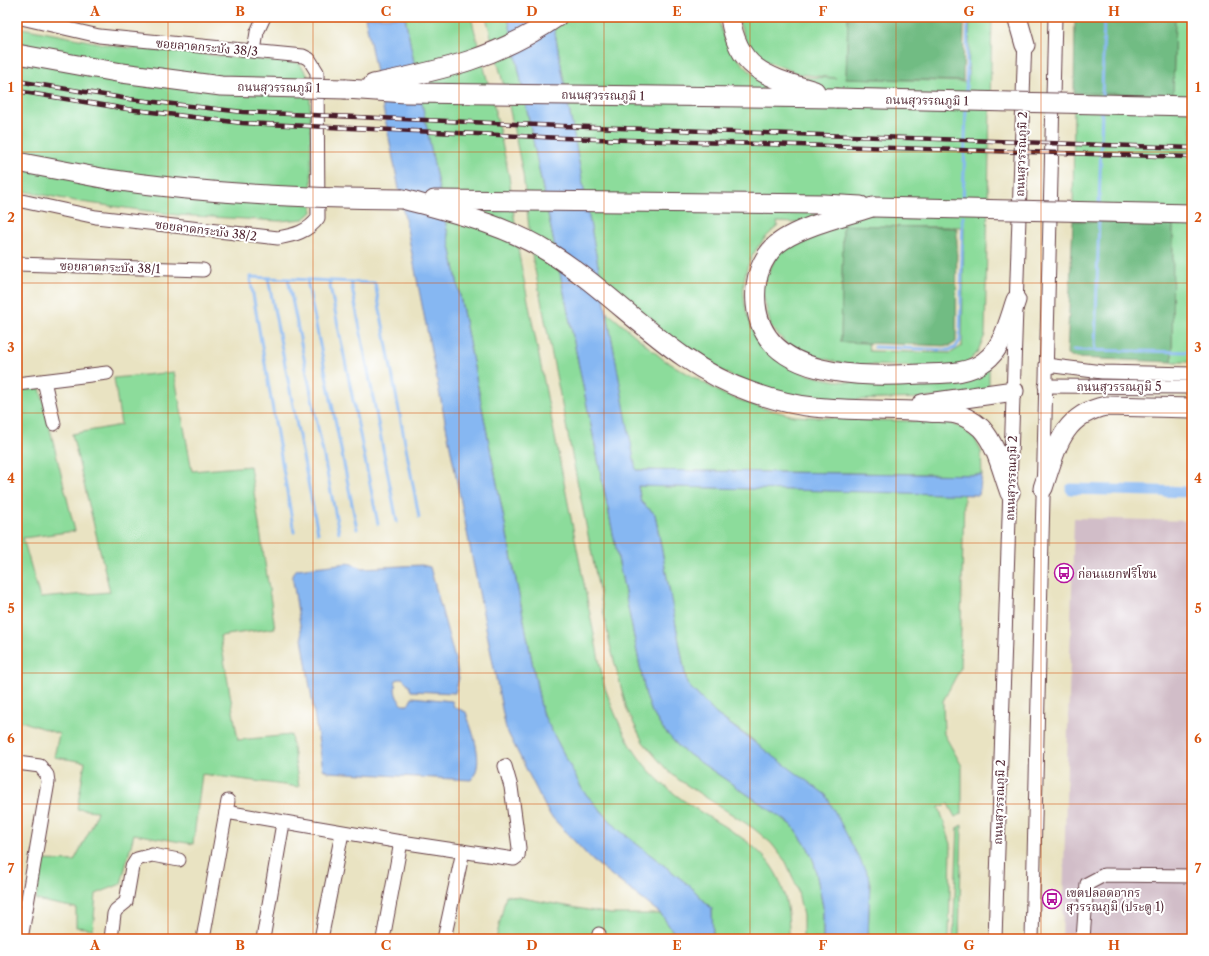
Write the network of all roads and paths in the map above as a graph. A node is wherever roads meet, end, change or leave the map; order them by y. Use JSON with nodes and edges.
{"nodes":[{"id":1,"x":17,"y":17,"type":"edge"},
{"id":2,"x":264,"y":17,"type":"edge"},
{"id":3,"x":558,"y":17,"type":"edge"},
{"id":4,"x":730,"y":17,"type":"edge"},
{"id":5,"x":1017,"y":17,"type":"edge"},
{"id":6,"x":1025,"y":17,"type":"edge"},
{"id":7,"x":1055,"y":17,"type":"edge"},
{"id":8,"x":1025,"y":45,"type":"junction"},
{"id":9,"x":254,"y":51,"type":"junction"},
{"id":10,"x":17,"y":54,"type":"edge"},
{"id":11,"x":346,"y":89,"type":"junction"},
{"id":12,"x":836,"y":98,"type":"junction"},
{"id":13,"x":1192,"y":106,"type":"edge"},
{"id":14,"x":317,"y":145,"type":"joint"},
{"id":15,"x":17,"y":162,"type":"edge"},
{"id":16,"x":403,"y":199,"type":"junction"},
{"id":17,"x":17,"y":200,"type":"edge"},
{"id":18,"x":872,"y":207,"type":"junction"},
{"id":19,"x":1192,"y":214,"type":"edge"},
{"id":20,"x":17,"y":264,"type":"edge"},
{"id":21,"x":203,"y":270,"type":"dead end"},
{"id":22,"x":1016,"y":300,"type":"junction"},
{"id":23,"x":1046,"y":365,"type":"junction"},
{"id":24,"x":107,"y":373,"type":"dead end"},
{"id":25,"x":1192,"y":374,"type":"edge"},
{"id":26,"x":44,"y":381,"type":"junction"},
{"id":27,"x":17,"y":384,"type":"edge"},
{"id":28,"x":1045,"y":386,"type":"junction"},
{"id":29,"x":1192,"y":387,"type":"edge"},
{"id":30,"x":1014,"y":391,"type":"junction"},
{"id":31,"x":1192,"y":408,"type":"edge"},
{"id":32,"x":888,"y":409,"type":"junction"},
{"id":33,"x":54,"y":424,"type":"dead end"},
{"id":34,"x":1043,"y":488,"type":"junction"},
{"id":35,"x":1010,"y":493,"type":"junction"},
{"id":36,"x":22,"y":763,"type":"edge"},
{"id":37,"x":505,"y":766,"type":"dead end"},
{"id":38,"x":283,"y":823,"type":"junction"},
{"id":39,"x":342,"y":833,"type":"junction"},
{"id":40,"x":401,"y":842,"type":"junction"},
{"id":41,"x":463,"y":851,"type":"junction"},
{"id":42,"x":179,"y":860,"type":"dead end"},
{"id":43,"x":1192,"y":876,"type":"edge"},
{"id":44,"x":21,"y":938,"type":"edge"},
{"id":45,"x":111,"y":939,"type":"edge"},
{"id":46,"x":203,"y":939,"type":"edge"},
{"id":47,"x":263,"y":939,"type":"edge"},
{"id":48,"x":321,"y":939,"type":"edge"},
{"id":49,"x":382,"y":939,"type":"edge"},
{"id":50,"x":444,"y":939,"type":"edge"},
{"id":51,"x":995,"y":939,"type":"edge"},
{"id":52,"x":1032,"y":939,"type":"edge"},
{"id":53,"x":1083,"y":939,"type":"edge"}],
"edges":[{"from":1,"to":9,"type":"street","name":"ซอยลาดกระบัง 38/3"},
{"from":2,"to":9,"type":"street"},
{"from":3,"to":11,"type":"highway"},
{"from":4,"to":12,"type":"highway"},
{"from":5,"to":8,"type":"highway"},
{"from":6,"to":8,"type":"street","name":"ถนนสุวรรณภูมิ 2"},
{"from":7,"to":23,"type":"street"},
{"from":8,"to":22,"type":"street","name":"ถนนสุวรรณภูมิ 2"},
{"from":9,"to":14,"type":"street","name":"ซอยลาดกระบัง 38/3"},
{"from":10,"to":11,"type":"highway","name":"ถนนสุวรรณภูมิ 1","bridge":true},
{"from":11,"to":12,"type":"highway","name":"ถนนสุวรรณภูมิ 1"},
{"from":12,"to":13,"type":"highway","name":"ถนนสุวรรณภูมิ 1","bridge":true},
{"from":14,"to":17,"type":"street","name":"ซอยลาดกระบัง 38/2"},
{"from":15,"to":16,"type":"highway","bridge":true},
{"from":16,"to":18,"type":"highway"},
{"from":16,"to":32,"type":"highway"},
{"from":18,"to":19,"type":"highway","bridge":true},
{"from":18,"to":22,"type":"highway"},
{"from":20,"to":21,"type":"street","name":"ซอยลาดกระบัง 38/1"},
{"from":22,"to":30,"type":"street","name":"ถนนสุวรรณภูมิ 2"},
{"from":23,"to":25,"type":"street","name":"ถนนสุวรรณภูมิ 5"},
{"from":23,"to":28,"type":"street"},
{"from":24,"to":26,"type":"street"},
{"from":26,"to":27,"type":"street"},
{"from":26,"to":33,"type":"street"},
{"from":28,"to":29,"type":"street","name":"ถนนสุวรรณภูมิ 5"},
{"from":28,"to":34,"type":"street"},
{"from":30,"to":32,"type":"highway"},
{"from":30,"to":35,"type":"street","name":"ถนนสุวรรณภูมิ 2"},
{"from":31,"to":34,"type":"highway"},
{"from":32,"to":35,"type":"highway"},
{"from":34,"to":52,"type":"street"},
{"from":35,"to":51,"type":"street","name":"ถนนสุวรรณภูมิ 2"},
{"from":36,"to":44,"type":"street"},
{"from":37,"to":41,"type":"street"},
{"from":38,"to":39,"type":"street"},
{"from":38,"to":46,"type":"street"},
{"from":38,"to":47,"type":"street"},
{"from":39,"to":40,"type":"street"},
{"from":39,"to":48,"type":"street"},
{"from":40,"to":41,"type":"street"},
{"from":40,"to":49,"type":"street"},
{"from":41,"to":50,"type":"street"},
{"from":42,"to":45,"type":"street"},
{"from":43,"to":53,"type":"street"}]}
